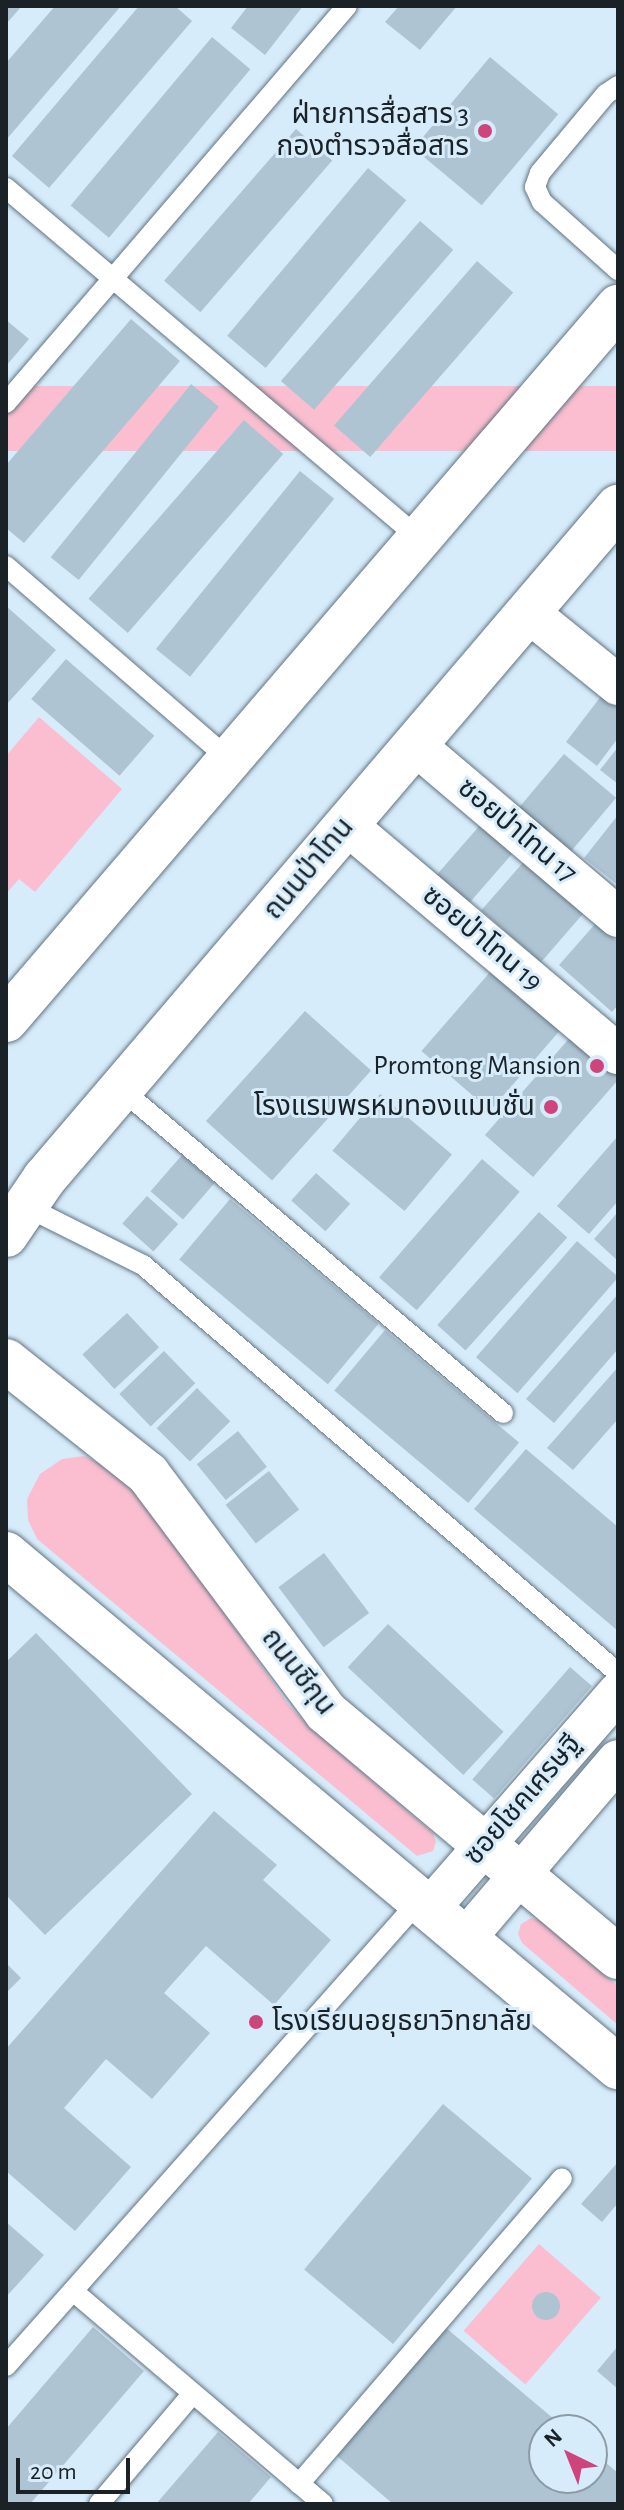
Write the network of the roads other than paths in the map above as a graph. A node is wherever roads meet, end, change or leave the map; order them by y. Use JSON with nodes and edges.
{"nodes":[{"id":1,"x":347,"y":6,"type":"edge"},
{"id":2,"x":618,"y":86,"type":"edge"},
{"id":3,"x":6,"y":188,"type":"edge"},
{"id":4,"x":618,"y":270,"type":"edge"},
{"id":5,"x":113,"y":279,"type":"junction"},
{"id":6,"x":618,"y":307,"type":"edge"},
{"id":7,"x":6,"y":403,"type":"edge"},
{"id":8,"x":618,"y":507,"type":"edge"},
{"id":9,"x":419,"y":538,"type":"junction"},
{"id":10,"x":6,"y":566,"type":"edge"},
{"id":11,"x":528,"y":612,"type":"junction"},
{"id":12,"x":618,"y":685,"type":"edge"},
{"id":13,"x":415,"y":745,"type":"junction"},
{"id":14,"x":229,"y":759,"type":"junction"},
{"id":15,"x":347,"y":825,"type":"junction"},
{"id":16,"x":618,"y":917,"type":"edge"},
{"id":17,"x":6,"y":1020,"type":"edge"},
{"id":18,"x":618,"y":1054,"type":"edge"},
{"id":19,"x":121,"y":1089,"type":"junction"},
{"id":20,"x":15,"y":1221,"type":"edge"},
{"id":21,"x":6,"y":1361,"type":"edge"},
{"id":22,"x":503,"y":1413,"type":"dead end"},
{"id":23,"x":6,"y":1554,"type":"edge"},
{"id":24,"x":618,"y":1673,"type":"edge"},
{"id":25,"x":618,"y":1692,"type":"edge"},
{"id":26,"x":618,"y":1760,"type":"edge"},
{"id":27,"x":483,"y":1844,"type":"junction"},
{"id":28,"x":519,"y":1875,"type":"junction"},
{"id":29,"x":424,"y":1905,"type":"junction"},
{"id":30,"x":465,"y":1939,"type":"junction"},
{"id":31,"x":618,"y":1957,"type":"edge"},
{"id":32,"x":618,"y":2067,"type":"edge"},
{"id":33,"x":562,"y":2178,"type":"dead end"},
{"id":34,"x":73,"y":2291,"type":"junction"},
{"id":35,"x":6,"y":2366,"type":"edge"},
{"id":36,"x":193,"y":2393,"type":"junction"},
{"id":37,"x":299,"y":2484,"type":"junction"},
{"id":38,"x":99,"y":2504,"type":"edge"},
{"id":39,"x":323,"y":2504,"type":"edge"}],
"edges":[{"from":1,"to":5,"type":"lane"},
{"from":2,"to":4,"type":"lane"},
{"from":3,"to":5,"type":"lane"},
{"from":5,"to":7,"type":"lane"},
{"from":5,"to":9,"type":"lane"},
{"from":6,"to":9,"type":"street"},
{"from":8,"to":11,"type":"street","name":"ถนนป่าโทน"},
{"from":9,"to":14,"type":"street"},
{"from":10,"to":14,"type":"lane"},
{"from":11,"to":12,"type":"street"},
{"from":11,"to":13,"type":"street","name":"ถนนป่าโทน"},
{"from":13,"to":15,"type":"street","name":"ถนนป่าโทน"},
{"from":13,"to":16,"type":"street","name":"ซอยป่าโทน 17"},
{"from":14,"to":17,"type":"street"},
{"from":15,"to":18,"type":"street","name":"ซอยป่าโทน 19"},
{"from":15,"to":19,"type":"street","name":"ถนนป่าโทน"},
{"from":19,"to":20,"type":"street","name":"ถนนป่าโทน"},
{"from":19,"to":22,"type":"lane"},
{"from":20,"to":24,"type":"lane"},
{"from":21,"to":27,"type":"street","name":"ถนนชีกุน"},
{"from":23,"to":29,"type":"street"},
{"from":25,"to":27,"type":"street","name":"ซอยโชคเศรษฐี"},
{"from":26,"to":28,"type":"street","name":"ซอยโชคเศรษฐี"},
{"from":27,"to":28,"type":"street","name":"ถนนชีกุน"},
{"from":27,"to":29,"type":"street","name":"ซอยโชคเศรษฐี"},
{"from":28,"to":30,"type":"street","name":"ซอยโชคเศรษฐี"},
{"from":28,"to":31,"type":"street","name":"ถนนชีกุน"},
{"from":29,"to":30,"type":"street"},
{"from":29,"to":34,"type":"lane"},
{"from":30,"to":32,"type":"street"},
{"from":33,"to":37,"type":"lane"},
{"from":34,"to":35,"type":"lane"},
{"from":34,"to":36,"type":"lane"},
{"from":36,"to":37,"type":"lane"},
{"from":36,"to":38,"type":"lane"},
{"from":37,"to":39,"type":"lane"}]}
